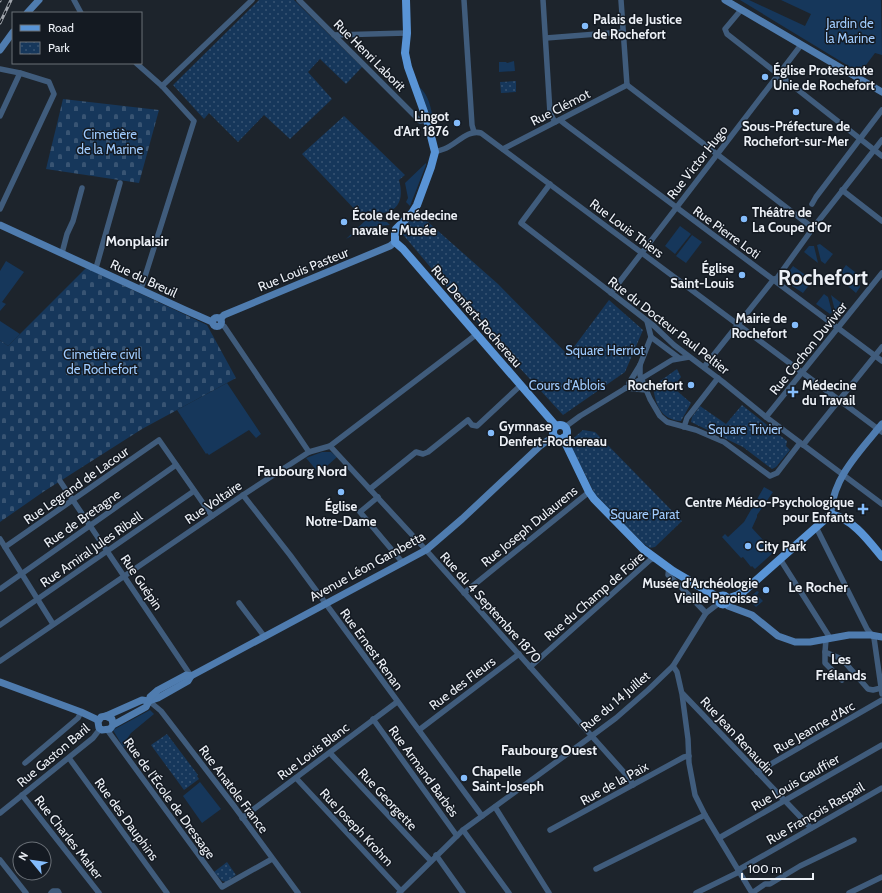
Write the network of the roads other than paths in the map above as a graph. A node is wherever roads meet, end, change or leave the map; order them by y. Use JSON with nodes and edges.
{"nodes":[{"id":1,"x":39,"y":0,"type":"edge"},
{"id":2,"x":74,"y":0,"type":"edge"},
{"id":3,"x":252,"y":0,"type":"edge"},
{"id":4,"x":299,"y":0,"type":"edge"},
{"id":5,"x":464,"y":0,"type":"edge"},
{"id":6,"x":543,"y":0,"type":"edge"},
{"id":7,"x":622,"y":0,"type":"edge"},
{"id":8,"x":724,"y":0,"type":"edge"},
{"id":9,"x":405,"y":1,"type":"edge"},
{"id":10,"x":741,"y":10,"type":"junction"},
{"id":11,"x":28,"y":12,"type":"edge"},
{"id":12,"x":80,"y":12,"type":"edge"},
{"id":13,"x":623,"y":32,"type":"junction"},
{"id":14,"x":12,"y":33,"type":"edge"},
{"id":15,"x":407,"y":33,"type":"junction"},
{"id":16,"x":334,"y":34,"type":"junction"},
{"id":17,"x":546,"y":38,"type":"junction"},
{"id":18,"x":801,"y":45,"type":"junction"},
{"id":19,"x":0,"y":50,"type":"edge"},
{"id":20,"x":137,"y":64,"type":"edge"},
{"id":21,"x":0,"y":69,"type":"edge"},
{"id":22,"x":20,"y":73,"type":"junction"},
{"id":23,"x":778,"y":74,"type":"junction"},
{"id":24,"x":627,"y":85,"type":"junction"},
{"id":25,"x":162,"y":86,"type":"junction"},
{"id":26,"x":882,"y":92,"type":"edge"},
{"id":27,"x":882,"y":110,"type":"edge"},
{"id":28,"x":0,"y":116,"type":"edge"},
{"id":29,"x":427,"y":120,"type":"junction"},
{"id":30,"x":558,"y":121,"type":"junction"},
{"id":31,"x":474,"y":132,"type":"junction"},
{"id":32,"x":860,"y":139,"type":"junction"},
{"id":33,"x":882,"y":140,"type":"edge"},
{"id":34,"x":503,"y":149,"type":"junction"},
{"id":35,"x":874,"y":150,"type":"junction"},
{"id":36,"x":435,"y":152,"type":"junction"},
{"id":37,"x":717,"y":155,"type":"junction"},
{"id":38,"x":882,"y":156,"type":"edge"},
{"id":39,"x":120,"y":184,"type":"dead end"},
{"id":40,"x":550,"y":184,"type":"junction"},
{"id":41,"x":82,"y":188,"type":"dead end"},
{"id":42,"x":842,"y":190,"type":"junction"},
{"id":43,"x":812,"y":204,"type":"dead end"},
{"id":44,"x":676,"y":208,"type":"junction"},
{"id":45,"x":0,"y":209,"type":"edge"},
{"id":46,"x":882,"y":221,"type":"edge"},
{"id":47,"x":0,"y":225,"type":"edge"},
{"id":48,"x":813,"y":228,"type":"junction"},
{"id":49,"x":395,"y":242,"type":"junction"},
{"id":50,"x":62,"y":253,"type":"junction"},
{"id":51,"x":642,"y":253,"type":"junction"},
{"id":52,"x":96,"y":268,"type":"junction"},
{"id":53,"x":882,"y":273,"type":"edge"},
{"id":54,"x":774,"y":279,"type":"junction"},
{"id":55,"x":141,"y":289,"type":"junction"},
{"id":56,"x":611,"y":293,"type":"junction"},
{"id":57,"x":647,"y":321,"type":"junction"},
{"id":58,"x":218,"y":322,"type":"junction"},
{"id":59,"x":738,"y":324,"type":"junction"},
{"id":60,"x":838,"y":328,"type":"junction"},
{"id":61,"x":477,"y":334,"type":"junction"},
{"id":62,"x":651,"y":337,"type":"junction"},
{"id":63,"x":674,"y":345,"type":"junction"},
{"id":64,"x":882,"y":347,"type":"edge"},
{"id":65,"x":673,"y":353,"type":"junction"},
{"id":66,"x":689,"y":356,"type":"junction"},
{"id":67,"x":875,"y":356,"type":"junction"},
{"id":68,"x":679,"y":358,"type":"junction"},
{"id":69,"x":672,"y":360,"type":"junction"},
{"id":70,"x":882,"y":361,"type":"edge"},
{"id":71,"x":640,"y":365,"type":"junction"},
{"id":72,"x":704,"y":367,"type":"junction"},
{"id":73,"x":802,"y":372,"type":"junction"},
{"id":74,"x":642,"y":378,"type":"junction"},
{"id":75,"x":718,"y":378,"type":"junction"},
{"id":76,"x":521,"y":385,"type":"junction"},
{"id":77,"x":624,"y":388,"type":"junction"},
{"id":78,"x":646,"y":390,"type":"junction"},
{"id":79,"x":840,"y":400,"type":"junction"},
{"id":80,"x":766,"y":417,"type":"junction"},
{"id":81,"x":556,"y":426,"type":"junction"},
{"id":82,"x":565,"y":427,"type":"junction"},
{"id":83,"x":684,"y":427,"type":"junction"},
{"id":84,"x":881,"y":428,"type":"edge"},
{"id":85,"x":554,"y":436,"type":"junction"},
{"id":86,"x":563,"y":438,"type":"junction"},
{"id":87,"x":802,"y":444,"type":"junction"},
{"id":88,"x":330,"y":446,"type":"junction"},
{"id":89,"x":309,"y":452,"type":"junction"},
{"id":90,"x":176,"y":465,"type":"junction"},
{"id":91,"x":843,"y":474,"type":"junction"},
{"id":92,"x":60,"y":481,"type":"dead end"},
{"id":93,"x":370,"y":489,"type":"junction"},
{"id":94,"x":194,"y":491,"type":"junction"},
{"id":95,"x":589,"y":492,"type":"junction"},
{"id":96,"x":243,"y":495,"type":"junction"},
{"id":97,"x":378,"y":498,"type":"junction"},
{"id":98,"x":73,"y":500,"type":"junction"},
{"id":99,"x":882,"y":504,"type":"edge"},
{"id":100,"x":831,"y":514,"type":"junction"},
{"id":101,"x":212,"y":516,"type":"junction"},
{"id":102,"x":90,"y":526,"type":"junction"},
{"id":103,"x":816,"y":527,"type":"junction"},
{"id":104,"x":0,"y":539,"type":"edge"},
{"id":105,"x":5,"y":547,"type":"junction"},
{"id":106,"x":426,"y":550,"type":"junction"},
{"id":107,"x":108,"y":551,"type":"junction"},
{"id":108,"x":882,"y":557,"type":"edge"},
{"id":109,"x":655,"y":558,"type":"junction"},
{"id":110,"x":780,"y":559,"type":"junction"},
{"id":111,"x":403,"y":563,"type":"junction"},
{"id":112,"x":669,"y":567,"type":"junction"},
{"id":113,"x":22,"y":574,"type":"junction"},
{"id":114,"x":125,"y":576,"type":"junction"},
{"id":115,"x":0,"y":589,"type":"edge"},
{"id":116,"x":464,"y":593,"type":"junction"},
{"id":117,"x":38,"y":599,"type":"junction"},
{"id":118,"x":723,"y":600,"type":"junction"},
{"id":119,"x":239,"y":603,"type":"dead end"},
{"id":120,"x":325,"y":604,"type":"junction"},
{"id":121,"x":706,"y":613,"type":"junction"},
{"id":122,"x":53,"y":624,"type":"junction"},
{"id":123,"x":0,"y":625,"type":"edge"},
{"id":124,"x":871,"y":635,"type":"junction"},
{"id":125,"x":264,"y":636,"type":"junction"},
{"id":126,"x":882,"y":637,"type":"edge"},
{"id":127,"x":828,"y":639,"type":"junction"},
{"id":128,"x":825,"y":652,"type":"junction"},
{"id":129,"x":519,"y":654,"type":"junction"},
{"id":130,"x":0,"y":661,"type":"edge"},
{"id":131,"x":673,"y":666,"type":"junction"},
{"id":132,"x":530,"y":667,"type":"junction"},
{"id":133,"x":191,"y":676,"type":"junction"},
{"id":134,"x":842,"y":680,"type":"dead end"},
{"id":135,"x":0,"y":682,"type":"edge"},
{"id":136,"x":881,"y":691,"type":"edge"},
{"id":137,"x":682,"y":694,"type":"junction"},
{"id":138,"x":882,"y":700,"type":"edge"},
{"id":139,"x":149,"y":702,"type":"junction"},
{"id":140,"x":397,"y":702,"type":"junction"},
{"id":141,"x":81,"y":712,"type":"junction"},
{"id":142,"x":106,"y":716,"type":"junction"},
{"id":143,"x":373,"y":719,"type":"junction"},
{"id":144,"x":98,"y":720,"type":"junction"},
{"id":145,"x":110,"y":728,"type":"junction"},
{"id":146,"x":100,"y":729,"type":"junction"},
{"id":147,"x":419,"y":730,"type":"junction"},
{"id":148,"x":592,"y":736,"type":"junction"},
{"id":149,"x":882,"y":745,"type":"edge"},
{"id":150,"x":330,"y":753,"type":"junction"},
{"id":151,"x":689,"y":756,"type":"junction"},
{"id":152,"x":69,"y":758,"type":"junction"},
{"id":153,"x":25,"y":763,"type":"dead end"},
{"id":154,"x":757,"y":772,"type":"junction"},
{"id":155,"x":296,"y":778,"type":"junction"},
{"id":156,"x":633,"y":785,"type":"junction"},
{"id":157,"x":882,"y":788,"type":"edge"},
{"id":158,"x":22,"y":795,"type":"junction"},
{"id":159,"x":784,"y":801,"type":"junction"},
{"id":160,"x":495,"y":807,"type":"junction"},
{"id":161,"x":0,"y":813,"type":"edge"},
{"id":162,"x":705,"y":815,"type":"junction"},
{"id":163,"x":482,"y":816,"type":"junction"},
{"id":164,"x":242,"y":818,"type":"junction"},
{"id":165,"x":811,"y":828,"type":"junction"},
{"id":166,"x":463,"y":830,"type":"junction"},
{"id":167,"x":550,"y":830,"type":"dead end"},
{"id":168,"x":457,"y":836,"type":"junction"},
{"id":169,"x":719,"y":838,"type":"junction"},
{"id":170,"x":854,"y":840,"type":"dead end"},
{"id":171,"x":436,"y":855,"type":"junction"},
{"id":172,"x":272,"y":859,"type":"junction"},
{"id":173,"x":0,"y":860,"type":"edge"},
{"id":174,"x":431,"y":861,"type":"junction"},
{"id":175,"x":596,"y":869,"type":"dead end"},
{"id":176,"x":739,"y":871,"type":"junction"},
{"id":177,"x":882,"y":877,"type":"edge"},
{"id":178,"x":400,"y":892,"type":"edge"},
{"id":179,"x":26,"y":893,"type":"edge"},
{"id":180,"x":50,"y":893,"type":"edge"},
{"id":181,"x":59,"y":893,"type":"edge"},
{"id":182,"x":99,"y":893,"type":"edge"},
{"id":183,"x":167,"y":893,"type":"edge"},
{"id":184,"x":298,"y":893,"type":"edge"},
{"id":185,"x":463,"y":893,"type":"edge"},
{"id":186,"x":510,"y":893,"type":"edge"},
{"id":187,"x":549,"y":893,"type":"edge"},
{"id":188,"x":696,"y":893,"type":"edge"},
{"id":189,"x":752,"y":893,"type":"edge"},
{"id":190,"x":849,"y":893,"type":"edge"}],
"edges":[{"from":1,"to":11,"type":"main road"},
{"from":2,"to":12,"type":"street"},
{"from":3,"to":25,"type":"street"},
{"from":4,"to":16,"type":"street","name":"Rue Henri Laborit"},
{"from":5,"to":31,"type":"street"},
{"from":6,"to":17,"type":"street"},
{"from":7,"to":13,"type":"street"},
{"from":8,"to":10,"type":"main road"},
{"from":9,"to":15,"type":"main road"},
{"from":10,"to":18,"type":"main road"},
{"from":10,"to":23,"type":"street"},
{"from":13,"to":17,"type":"street"},
{"from":13,"to":24,"type":"street"},
{"from":14,"to":19,"type":"main road"},
{"from":15,"to":16,"type":"street"},
{"from":15,"to":29,"type":"main road"},
{"from":16,"to":29,"type":"street","name":"Rue Henri Laborit"},
{"from":17,"to":30,"type":"street"},
{"from":18,"to":23,"type":"street","name":"Rue Victor Hugo"},
{"from":18,"to":26,"type":"main road"},
{"from":20,"to":25,"type":"street"},
{"from":21,"to":22,"type":"street"},
{"from":22,"to":28,"type":"street"},
{"from":22,"to":45,"type":"street"},
{"from":23,"to":32,"type":"street"},
{"from":23,"to":37,"type":"street","name":"Rue Victor Hugo"},
{"from":24,"to":30,"type":"street","name":"Rue Clémot"},
{"from":24,"to":37,"type":"street"},
{"from":25,"to":55,"type":"street"},
{"from":27,"to":32,"type":"street"},
{"from":29,"to":36,"type":"main road"},
{"from":30,"to":34,"type":"street","name":"Rue Clémot"},
{"from":30,"to":44,"type":"street","name":"Rue Pierre Loti"},
{"from":31,"to":34,"type":"street","name":"Rue Louis Thiers"},
{"from":31,"to":36,"type":"street"},
{"from":32,"to":35,"type":"street"},
{"from":32,"to":43,"type":"street"},
{"from":33,"to":35,"type":"street"},
{"from":34,"to":40,"type":"street","name":"Rue Louis Thiers"},
{"from":35,"to":38,"type":"street"},
{"from":35,"to":42,"type":"street"},
{"from":36,"to":49,"type":"main road"},
{"from":37,"to":44,"type":"street","name":"Rue Victor Hugo"},
{"from":37,"to":48,"type":"street"},
{"from":39,"to":52,"type":"street"},
{"from":40,"to":51,"type":"street","name":"Rue Louis Thiers"},
{"from":40,"to":56,"type":"street","name":"Rue du Docteur Paul Peltier"},
{"from":41,"to":50,"type":"street"},
{"from":42,"to":46,"type":"street"},
{"from":42,"to":48,"type":"street"},
{"from":44,"to":51,"type":"street","name":"Rue Victor Hugo"},
{"from":44,"to":54,"type":"street","name":"Rue Pierre Loti"},
{"from":47,"to":50,"type":"main road","name":"Rue du Breuil"},
{"from":48,"to":54,"type":"street"},
{"from":49,"to":58,"type":"main road","name":"Rue Louis Pasteur"},
{"from":49,"to":61,"type":"main road","name":"Rue Denfert-Rochereau"},
{"from":50,"to":52,"type":"main road","name":"Rue du Breuil"},
{"from":51,"to":56,"type":"street","name":"Rue Victor Hugo"},
{"from":51,"to":59,"type":"street","name":"Rue Louis Thiers"},
{"from":52,"to":55,"type":"main road","name":"Rue du Breuil"},
{"from":53,"to":60,"type":"street","name":"Rue Cochon Duvivier"},
{"from":54,"to":59,"type":"street"},
{"from":54,"to":60,"type":"street","name":"Rue Pierre Loti"},
{"from":55,"to":58,"type":"main road","name":"Rue du Breuil"},
{"from":56,"to":57,"type":"street","name":"Rue du Docteur Paul Peltier"},
{"from":57,"to":62,"type":"street"},
{"from":57,"to":63,"type":"street","name":"Rue du Docteur Paul Peltier"},
{"from":58,"to":89,"type":"street"},
{"from":59,"to":72,"type":"street"},
{"from":59,"to":73,"type":"street","name":"Rue Louis Thiers"},
{"from":60,"to":67,"type":"street","name":"Rue Pierre Loti"},
{"from":60,"to":73,"type":"street","name":"Rue Cochon Duvivier"},
{"from":61,"to":76,"type":"main road","name":"Rue Denfert-Rochereau"},
{"from":61,"to":88,"type":"street","name":"Rue Voltaire"},
{"from":62,"to":63,"type":"street"},
{"from":62,"to":65,"type":"street"},
{"from":62,"to":71,"type":"street"},
{"from":63,"to":65,"type":"street"},
{"from":63,"to":66,"type":"street","name":"Rue du Docteur Paul Peltier"},
{"from":64,"to":67,"type":"street"},
{"from":65,"to":68,"type":"street"},
{"from":65,"to":69,"type":"street"},
{"from":66,"to":68,"type":"street"},
{"from":66,"to":72,"type":"street","name":"Rue du Docteur Paul Peltier"},
{"from":67,"to":70,"type":"street","name":"Rue Pierre Loti"},
{"from":67,"to":79,"type":"street"},
{"from":68,"to":69,"type":"street"},
{"from":69,"to":74,"type":"street"},
{"from":71,"to":74,"type":"street"},
{"from":71,"to":77,"type":"street"},
{"from":72,"to":75,"type":"street","name":"Rue du Docteur Paul Peltier"},
{"from":73,"to":79,"type":"street","name":"Rue Louis Thiers"},
{"from":73,"to":80,"type":"street","name":"Rue Cochon Duvivier"},
{"from":74,"to":77,"type":"street"},
{"from":74,"to":78,"type":"street"},
{"from":75,"to":80,"type":"street","name":"Rue du Docteur Paul Peltier"},
{"from":75,"to":83,"type":"street"},
{"from":76,"to":81,"type":"main road","name":"Rue Denfert-Rochereau"},
{"from":76,"to":93,"type":"street"},
{"from":77,"to":78,"type":"street"},
{"from":77,"to":82,"type":"street"},
{"from":78,"to":83,"type":"street"},
{"from":79,"to":84,"type":"street","name":"Rue Louis Thiers"},
{"from":79,"to":87,"type":"street"},
{"from":80,"to":87,"type":"street","name":"Rue du Docteur Paul Peltier"},
{"from":81,"to":82,"type":"main road"},
{"from":81,"to":85,"type":"main road"},
{"from":82,"to":86,"type":"main road"},
{"from":83,"to":87,"type":"street"},
{"from":84,"to":91,"type":"main road"},
{"from":85,"to":86,"type":"main road"},
{"from":85,"to":106,"type":"main road","name":"Avenue Léon Gambetta"},
{"from":86,"to":95,"type":"main road"},
{"from":87,"to":91,"type":"street","name":"Rue du Docteur Paul Peltier"},
{"from":88,"to":89,"type":"street","name":"Rue Voltaire"},
{"from":88,"to":93,"type":"street","name":"Rue du 4 Septembre 1870"},
{"from":89,"to":96,"type":"street","name":"Rue Voltaire"},
{"from":90,"to":94,"type":"street"},
{"from":90,"to":98,"type":"street","name":"Rue Legrand de Lacour"},
{"from":90,"to":102,"type":"street","name":"Rue de Bretagne"},
{"from":91,"to":99,"type":"street","name":"Rue du Docteur Paul Peltier"},
{"from":91,"to":100,"type":"main road"},
{"from":92,"to":98,"type":"street","name":"Rue Guépin"},
{"from":93,"to":97,"type":"street","name":"Rue du 4 Septembre 1870"},
{"from":94,"to":101,"type":"street"},
{"from":94,"to":107,"type":"street","name":"Rue Amiral Jules Ribell"},
{"from":95,"to":109,"type":"main road"},
{"from":95,"to":116,"type":"street","name":"Rue Joseph Dulaurens"},
{"from":96,"to":101,"type":"street","name":"Rue Voltaire"},
{"from":96,"to":120,"type":"street","name":"Rue Ernest Renan"},
{"from":97,"to":106,"type":"street","name":"Rue du 4 Septembre 1870"},
{"from":97,"to":111,"type":"street"},
{"from":98,"to":102,"type":"street","name":"Rue Guépin"},
{"from":98,"to":105,"type":"street","name":"Rue Legrand de Lacour"},
{"from":100,"to":103,"type":"main road"},
{"from":100,"to":108,"type":"main road"},
{"from":101,"to":114,"type":"street","name":"Rue Voltaire"},
{"from":102,"to":107,"type":"street","name":"Rue Guépin"},
{"from":102,"to":113,"type":"street","name":"Rue de Bretagne"},
{"from":103,"to":110,"type":"main road"},
{"from":103,"to":124,"type":"street"},
{"from":104,"to":105,"type":"street"},
{"from":105,"to":113,"type":"street"},
{"from":106,"to":111,"type":"main road","name":"Avenue Léon Gambetta"},
{"from":106,"to":116,"type":"street","name":"Rue du 4 Septembre 1870"},
{"from":107,"to":114,"type":"street","name":"Rue Guépin"},
{"from":107,"to":117,"type":"street","name":"Rue Amiral Jules Ribell"},
{"from":109,"to":112,"type":"main road"},
{"from":109,"to":132,"type":"street","name":"Rue du Champ de Foire"},
{"from":110,"to":118,"type":"main road"},
{"from":110,"to":127,"type":"street"},
{"from":111,"to":120,"type":"main road","name":"Avenue Léon Gambetta"},
{"from":112,"to":118,"type":"main road"},
{"from":112,"to":121,"type":"street"},
{"from":113,"to":115,"type":"street","name":"Rue de Bretagne"},
{"from":113,"to":117,"type":"street"},
{"from":114,"to":122,"type":"street","name":"Rue Voltaire"},
{"from":114,"to":133,"type":"street","name":"Rue Guépin"},
{"from":116,"to":129,"type":"street","name":"Rue du 4 Septembre 1870"},
{"from":117,"to":122,"type":"street"},
{"from":117,"to":123,"type":"street","name":"Rue Amiral Jules Ribell"},
{"from":118,"to":121,"type":"street","name":"Rue du 14 Juillet"},
{"from":118,"to":127,"type":"main road"},
{"from":119,"to":125,"type":"street"},
{"from":120,"to":125,"type":"main road","name":"Avenue Léon Gambetta"},
{"from":120,"to":140,"type":"street","name":"Rue Ernest Renan"},
{"from":121,"to":131,"type":"street","name":"Rue du 14 Juillet"},
{"from":122,"to":130,"type":"street","name":"Rue Voltaire"},
{"from":124,"to":126,"type":"main road"},
{"from":124,"to":127,"type":"main road"},
{"from":124,"to":136,"type":"street"},
{"from":125,"to":133,"type":"main road","name":"Avenue Léon Gambetta"},
{"from":127,"to":128,"type":"street"},
{"from":128,"to":134,"type":"street"},
{"from":128,"to":136,"type":"street"},
{"from":129,"to":132,"type":"street","name":"Rue du 4 Septembre 1870"},
{"from":129,"to":147,"type":"street","name":"Rue des Fleurs"},
{"from":131,"to":137,"type":"street"},
{"from":131,"to":148,"type":"street","name":"Rue du 14 Juillet"},
{"from":132,"to":148,"type":"street","name":"Rue du 4 Septembre 1870"},
{"from":133,"to":139,"type":"main road","name":"Avenue Léon Gambetta"},
{"from":135,"to":141,"type":"main road"},
{"from":137,"to":151,"type":"street"},
{"from":137,"to":154,"type":"street","name":"Rue Jean Renaudin"},
{"from":138,"to":154,"type":"street","name":"Rue Jeanne d'Arc"},
{"from":139,"to":142,"type":"main road","name":"Avenue Léon Gambetta"},
{"from":139,"to":145,"type":"main road","name":"Avenue Léon Gambetta"},
{"from":139,"to":164,"type":"street","name":"Rue Anatole France"},
{"from":140,"to":143,"type":"street","name":"Rue Louis Blanc"},
{"from":140,"to":147,"type":"street","name":"Rue Ernest Renan"},
{"from":141,"to":144,"type":"main road"},
{"from":141,"to":153,"type":"street"},
{"from":142,"to":144,"type":"main road"},
{"from":142,"to":145,"type":"main road"},
{"from":143,"to":150,"type":"street","name":"Rue Louis Blanc"},
{"from":143,"to":168,"type":"street","name":"Rue Armand Barbès"},
{"from":144,"to":146,"type":"main road"},
{"from":145,"to":146,"type":"main road"},
{"from":145,"to":172,"type":"street","name":"Rue de l'École de Dressage"},
{"from":146,"to":152,"type":"street","name":"Rue Gaston Baril"},
{"from":147,"to":163,"type":"street","name":"Rue Ernest Renan"},
{"from":148,"to":156,"type":"street","name":"Rue du 4 Septembre 1870"},
{"from":148,"to":160,"type":"street","name":"Rue du 14 Juillet"},
{"from":149,"to":159,"type":"street","name":"Rue Louis Gauffier"},
{"from":150,"to":155,"type":"street","name":"Rue Louis Blanc"},
{"from":150,"to":174,"type":"street","name":"Rue Georgette"},
{"from":151,"to":156,"type":"street","name":"Rue de la Paix"},
{"from":151,"to":162,"type":"street"},
{"from":152,"to":158,"type":"street","name":"Rue Gaston Baril"},
{"from":152,"to":183,"type":"street","name":"Rue des Dauphins"},
{"from":154,"to":159,"type":"street","name":"Rue Jean Renaudin"},
{"from":155,"to":164,"type":"street","name":"Rue Louis Blanc"},
{"from":155,"to":178,"type":"street","name":"Rue Joseph Krohm"},
{"from":156,"to":167,"type":"street","name":"Rue de la Paix"},
{"from":157,"to":165,"type":"street","name":"Rue François Raspail"},
{"from":158,"to":161,"type":"street","name":"Rue Gaston Baril"},
{"from":158,"to":182,"type":"street","name":"Rue Charles Maher"},
{"from":159,"to":165,"type":"street","name":"Rue Jean Renaudin"},
{"from":159,"to":169,"type":"street","name":"Rue Louis Gauffier"},
{"from":160,"to":163,"type":"street","name":"Rue du 14 Juillet"},
{"from":160,"to":187,"type":"street"},
{"from":162,"to":169,"type":"street"},
{"from":162,"to":175,"type":"street"},
{"from":163,"to":166,"type":"street","name":"Rue du 14 Juillet"},
{"from":164,"to":172,"type":"street","name":"Rue Anatole France"},
{"from":165,"to":176,"type":"street","name":"Rue François Raspail"},
{"from":166,"to":168,"type":"street","name":"Rue du 14 Juillet"},
{"from":166,"to":186,"type":"street"},
{"from":168,"to":171,"type":"street","name":"Rue du 14 Juillet"},
{"from":169,"to":176,"type":"street"},
{"from":170,"to":189,"type":"street"},
{"from":171,"to":174,"type":"street","name":"Rue du 14 Juillet"},
{"from":171,"to":185,"type":"street"},
{"from":172,"to":184,"type":"street","name":"Rue Anatole France"},
{"from":173,"to":179,"type":"street"},
{"from":174,"to":178,"type":"street","name":"Rue du 14 Juillet"},
{"from":176,"to":188,"type":"street","name":"Rue François Raspail"},
{"from":176,"to":189,"type":"street"},
{"from":177,"to":190,"type":"street"},
{"from":180,"to":181,"type":"street"}]}
